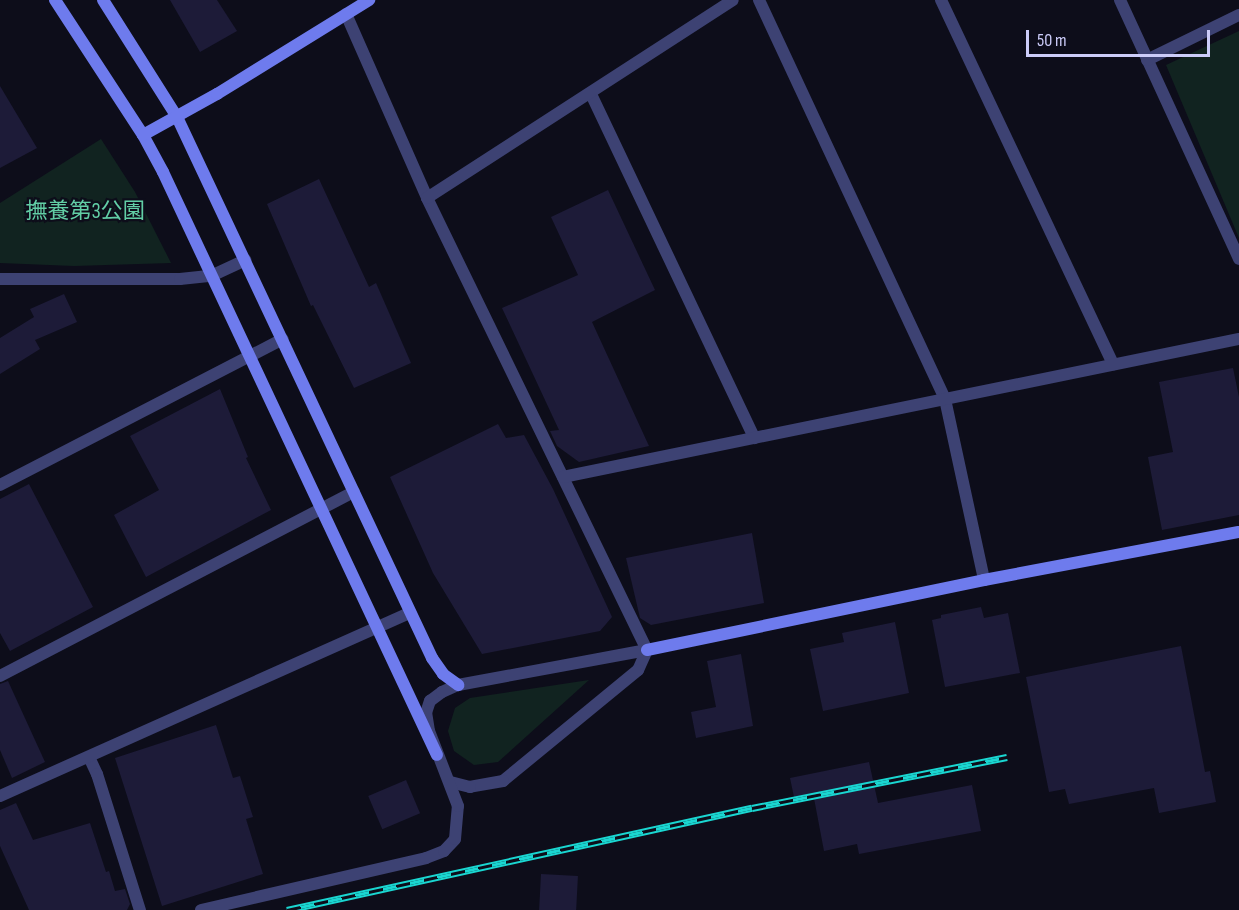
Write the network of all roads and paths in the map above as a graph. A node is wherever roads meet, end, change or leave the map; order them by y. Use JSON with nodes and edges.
{"nodes":[{"id":1,"x":55,"y":0,"type":"edge"},
{"id":2,"x":103,"y":0,"type":"edge"},
{"id":3,"x":369,"y":0,"type":"edge"},
{"id":4,"x":733,"y":0,"type":"edge"},
{"id":5,"x":759,"y":0,"type":"edge"},
{"id":6,"x":941,"y":0,"type":"edge"},
{"id":7,"x":1120,"y":0,"type":"edge"},
{"id":8,"x":346,"y":14,"type":"junction"},
{"id":9,"x":1239,"y":15,"type":"edge"},
{"id":10,"x":1147,"y":60,"type":"junction"},
{"id":11,"x":591,"y":94,"type":"junction"},
{"id":12,"x":177,"y":117,"type":"junction"},
{"id":13,"x":143,"y":135,"type":"junction"},
{"id":14,"x":427,"y":198,"type":"junction"},
{"id":15,"x":1239,"y":258,"type":"edge"},
{"id":16,"x":245,"y":260,"type":"junction"},
{"id":17,"x":211,"y":276,"type":"junction"},
{"id":18,"x":0,"y":279,"type":"edge"},
{"id":19,"x":283,"y":339,"type":"junction"},
{"id":20,"x":1239,"y":339,"type":"edge"},
{"id":21,"x":248,"y":355,"type":"junction"},
{"id":22,"x":1113,"y":364,"type":"junction"},
{"id":23,"x":945,"y":399,"type":"junction"},
{"id":24,"x":754,"y":438,"type":"junction"},
{"id":25,"x":563,"y":477,"type":"junction"},
{"id":26,"x":0,"y":485,"type":"edge"},
{"id":27,"x":354,"y":492,"type":"junction"},
{"id":28,"x":320,"y":510,"type":"junction"},
{"id":29,"x":1239,"y":532,"type":"edge"},
{"id":30,"x":984,"y":580,"type":"junction"},
{"id":31,"x":411,"y":613,"type":"junction"},
{"id":32,"x":376,"y":628,"type":"junction"},
{"id":33,"x":647,"y":650,"type":"junction"},
{"id":34,"x":0,"y":676,"type":"edge"},
{"id":35,"x":459,"y":685,"type":"junction"},
{"id":36,"x":437,"y":755,"type":"junction"},
{"id":37,"x":89,"y":757,"type":"junction"},
{"id":38,"x":450,"y":782,"type":"junction"},
{"id":39,"x":0,"y":796,"type":"edge"},
{"id":40,"x":140,"y":910,"type":"edge"},
{"id":41,"x":201,"y":910,"type":"edge"}],
"edges":[{"from":1,"to":13,"type":"street"},
{"from":2,"to":12,"type":"street"},
{"from":3,"to":8,"type":"street"},
{"from":4,"to":11,"type":"street"},
{"from":5,"to":23,"type":"street"},
{"from":6,"to":22,"type":"street"},
{"from":7,"to":10,"type":"street"},
{"from":8,"to":12,"type":"street"},
{"from":8,"to":14,"type":"street"},
{"from":9,"to":10,"type":"street"},
{"from":10,"to":15,"type":"street"},
{"from":11,"to":14,"type":"street"},
{"from":11,"to":24,"type":"street"},
{"from":12,"to":13,"type":"street"},
{"from":12,"to":16,"type":"street"},
{"from":13,"to":17,"type":"street"},
{"from":14,"to":25,"type":"street"},
{"from":16,"to":17,"type":"street"},
{"from":16,"to":19,"type":"street"},
{"from":17,"to":18,"type":"street"},
{"from":17,"to":21,"type":"street"},
{"from":19,"to":21,"type":"street"},
{"from":19,"to":27,"type":"street"},
{"from":20,"to":22,"type":"street"},
{"from":21,"to":26,"type":"street"},
{"from":21,"to":28,"type":"street"},
{"from":22,"to":23,"type":"street"},
{"from":23,"to":24,"type":"street"},
{"from":23,"to":30,"type":"street"},
{"from":24,"to":25,"type":"street"},
{"from":25,"to":33,"type":"street"},
{"from":27,"to":28,"type":"street"},
{"from":27,"to":31,"type":"street"},
{"from":28,"to":32,"type":"street"},
{"from":28,"to":34,"type":"street"},
{"from":29,"to":30,"type":"street"},
{"from":30,"to":33,"type":"street"},
{"from":31,"to":32,"type":"street"},
{"from":31,"to":35,"type":"street"},
{"from":32,"to":36,"type":"street"},
{"from":32,"to":37,"type":"street"},
{"from":33,"to":35,"type":"street"},
{"from":33,"to":38,"type":"street"},
{"from":35,"to":36,"type":"street"},
{"from":36,"to":38,"type":"street"},
{"from":37,"to":39,"type":"street"},
{"from":37,"to":40,"type":"street"},
{"from":38,"to":41,"type":"street"}]}
